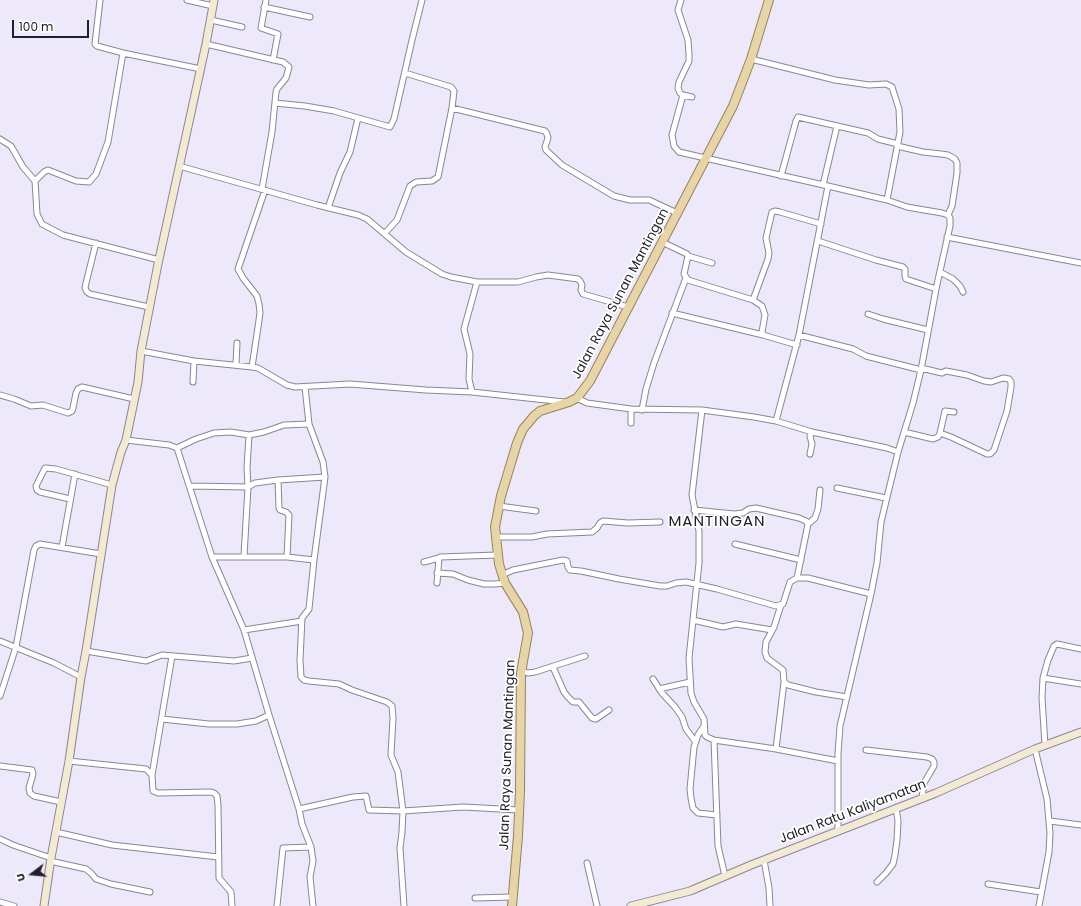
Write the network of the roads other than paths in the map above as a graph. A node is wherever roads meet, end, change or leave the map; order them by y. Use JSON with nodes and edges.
{"nodes":[{"id":1,"x":100,"y":0,"type":"edge"},
{"id":2,"x":187,"y":0,"type":"edge"},
{"id":3,"x":266,"y":0,"type":"edge"},
{"id":4,"x":422,"y":0,"type":"edge"},
{"id":5,"x":681,"y":0,"type":"edge"},
{"id":6,"x":770,"y":0,"type":"edge"},
{"id":7,"x":213,"y":3,"type":"edge"},
{"id":8,"x":264,"y":7,"type":"junction"},
{"id":9,"x":310,"y":17,"type":"dead end"},
{"id":10,"x":211,"y":20,"type":"junction"},
{"id":11,"x":242,"y":27,"type":"dead end"},
{"id":12,"x":206,"y":44,"type":"junction"},
{"id":13,"x":123,"y":53,"type":"junction"},
{"id":14,"x":751,"y":59,"type":"junction"},
{"id":15,"x":273,"y":60,"type":"junction"},
{"id":16,"x":200,"y":69,"type":"junction"},
{"id":17,"x":405,"y":73,"type":"junction"},
{"id":18,"x":683,"y":95,"type":"junction"},
{"id":19,"x":692,"y":97,"type":"dead end"},
{"id":20,"x":275,"y":103,"type":"junction"},
{"id":21,"x":452,"y":108,"type":"junction"},
{"id":22,"x":358,"y":118,"type":"junction"},
{"id":23,"x":837,"y":126,"type":"junction"},
{"id":24,"x":0,"y":139,"type":"edge"},
{"id":25,"x":898,"y":145,"type":"junction"},
{"id":26,"x":705,"y":157,"type":"junction"},
{"id":27,"x":179,"y":166,"type":"junction"},
{"id":28,"x":781,"y":176,"type":"junction"},
{"id":29,"x":35,"y":181,"type":"junction"},
{"id":30,"x":825,"y":185,"type":"junction"},
{"id":31,"x":263,"y":190,"type":"junction"},
{"id":32,"x":887,"y":200,"type":"junction"},
{"id":33,"x":328,"y":208,"type":"junction"},
{"id":34,"x":677,"y":213,"type":"junction"},
{"id":35,"x":948,"y":215,"type":"junction"},
{"id":36,"x":821,"y":224,"type":"junction"},
{"id":37,"x":385,"y":233,"type":"junction"},
{"id":38,"x":947,"y":237,"type":"junction"},
{"id":39,"x":818,"y":241,"type":"junction"},
{"id":40,"x":662,"y":242,"type":"junction"},
{"id":41,"x":96,"y":243,"type":"junction"},
{"id":42,"x":688,"y":256,"type":"junction"},
{"id":43,"x":159,"y":260,"type":"junction"},
{"id":44,"x":712,"y":263,"type":"dead end"},
{"id":45,"x":1081,"y":263,"type":"edge"},
{"id":46,"x":940,"y":272,"type":"junction"},
{"id":47,"x":686,"y":278,"type":"junction"},
{"id":48,"x":477,"y":282,"type":"junction"},
{"id":49,"x":936,"y":289,"type":"junction"},
{"id":50,"x":963,"y":292,"type":"dead end"},
{"id":51,"x":753,"y":300,"type":"junction"},
{"id":52,"x":149,"y":307,"type":"junction"},
{"id":53,"x":628,"y":307,"type":"junction"},
{"id":54,"x":672,"y":313,"type":"junction"},
{"id":55,"x":868,"y":314,"type":"dead end"},
{"id":56,"x":928,"y":330,"type":"junction"},
{"id":57,"x":763,"y":335,"type":"junction"},
{"id":58,"x":799,"y":335,"type":"junction"},
{"id":59,"x":237,"y":343,"type":"dead end"},
{"id":60,"x":797,"y":345,"type":"junction"},
{"id":61,"x":141,"y":351,"type":"junction"},
{"id":62,"x":194,"y":361,"type":"junction"},
{"id":63,"x":236,"y":364,"type":"junction"},
{"id":64,"x":252,"y":366,"type":"junction"},
{"id":65,"x":921,"y":369,"type":"junction"},
{"id":66,"x":193,"y":382,"type":"dead end"},
{"id":67,"x":305,"y":387,"type":"junction"},
{"id":68,"x":472,"y":392,"type":"junction"},
{"id":69,"x":0,"y":395,"type":"edge"},
{"id":70,"x":134,"y":399,"type":"junction"},
{"id":71,"x":573,"y":400,"type":"junction"},
{"id":72,"x":631,"y":409,"type":"junction"},
{"id":73,"x":642,"y":410,"type":"junction"},
{"id":74,"x":702,"y":410,"type":"junction"},
{"id":75,"x":954,"y":412,"type":"dead end"},
{"id":76,"x":776,"y":422,"type":"junction"},
{"id":77,"x":631,"y":423,"type":"dead end"},
{"id":78,"x":309,"y":424,"type":"junction"},
{"id":79,"x":812,"y":432,"type":"junction"},
{"id":80,"x":904,"y":432,"type":"junction"},
{"id":81,"x":940,"y":433,"type":"junction"},
{"id":82,"x":248,"y":434,"type":"junction"},
{"id":83,"x":126,"y":440,"type":"junction"},
{"id":84,"x":177,"y":448,"type":"junction"},
{"id":85,"x":898,"y":452,"type":"junction"},
{"id":86,"x":810,"y":454,"type":"dead end"},
{"id":87,"x":75,"y":474,"type":"junction"},
{"id":88,"x":325,"y":476,"type":"junction"},
{"id":89,"x":278,"y":480,"type":"junction"},
{"id":90,"x":112,"y":485,"type":"junction"},
{"id":91,"x":190,"y":486,"type":"junction"},
{"id":92,"x":248,"y":487,"type":"junction"},
{"id":93,"x":837,"y":488,"type":"dead end"},
{"id":94,"x":820,"y":490,"type":"dead end"},
{"id":95,"x":886,"y":498,"type":"junction"},
{"id":96,"x":70,"y":499,"type":"junction"},
{"id":97,"x":499,"y":506,"type":"junction"},
{"id":98,"x":694,"y":510,"type":"junction"},
{"id":99,"x":536,"y":511,"type":"dead end"},
{"id":100,"x":660,"y":522,"type":"dead end"},
{"id":101,"x":808,"y":524,"type":"junction"},
{"id":102,"x":495,"y":537,"type":"junction"},
{"id":103,"x":735,"y":544,"type":"dead end"},
{"id":104,"x":62,"y":547,"type":"junction"},
{"id":105,"x":101,"y":554,"type":"junction"},
{"id":106,"x":497,"y":555,"type":"junction"},
{"id":107,"x":244,"y":556,"type":"junction"},
{"id":108,"x":212,"y":557,"type":"junction"},
{"id":109,"x":287,"y":557,"type":"junction"},
{"id":110,"x":439,"y":558,"type":"junction"},
{"id":111,"x":314,"y":560,"type":"junction"},
{"id":112,"x":801,"y":560,"type":"junction"},
{"id":113,"x":424,"y":562,"type":"dead end"},
{"id":114,"x":437,"y":573,"type":"junction"},
{"id":115,"x":798,"y":578,"type":"junction"},
{"id":116,"x":504,"y":579,"type":"junction"},
{"id":117,"x":437,"y":582,"type":"dead end"},
{"id":118,"x":697,"y":584,"type":"junction"},
{"id":119,"x":871,"y":594,"type":"junction"},
{"id":120,"x":781,"y":606,"type":"junction"},
{"id":121,"x":693,"y":620,"type":"junction"},
{"id":122,"x":302,"y":621,"type":"junction"},
{"id":123,"x":244,"y":630,"type":"junction"},
{"id":124,"x":772,"y":630,"type":"junction"},
{"id":125,"x":0,"y":641,"type":"edge"},
{"id":126,"x":16,"y":647,"type":"junction"},
{"id":127,"x":1081,"y":649,"type":"edge"},
{"id":128,"x":86,"y":651,"type":"junction"},
{"id":129,"x":172,"y":656,"type":"junction"},
{"id":130,"x":585,"y":656,"type":"dead end"},
{"id":131,"x":252,"y":658,"type":"junction"},
{"id":132,"x":553,"y":667,"type":"junction"},
{"id":133,"x":521,"y":672,"type":"junction"},
{"id":134,"x":81,"y":677,"type":"junction"},
{"id":135,"x":1043,"y":678,"type":"junction"},
{"id":136,"x":654,"y":679,"type":"dead end"},
{"id":137,"x":690,"y":682,"type":"junction"},
{"id":138,"x":784,"y":682,"type":"junction"},
{"id":139,"x":1081,"y":684,"type":"edge"},
{"id":140,"x":659,"y":689,"type":"junction"},
{"id":141,"x":0,"y":696,"type":"edge"},
{"id":142,"x":848,"y":697,"type":"junction"},
{"id":143,"x":609,"y":710,"type":"dead end"},
{"id":144,"x":269,"y":716,"type":"junction"},
{"id":145,"x":162,"y":719,"type":"junction"},
{"id":146,"x":704,"y":726,"type":"junction"},
{"id":147,"x":1081,"y":732,"type":"edge"},
{"id":148,"x":714,"y":740,"type":"junction"},
{"id":149,"x":695,"y":741,"type":"junction"},
{"id":150,"x":1045,"y":745,"type":"junction"},
{"id":151,"x":776,"y":749,"type":"junction"},
{"id":152,"x":1035,"y":749,"type":"junction"},
{"id":153,"x":866,"y":750,"type":"dead end"},
{"id":154,"x":69,"y":761,"type":"junction"},
{"id":155,"x":838,"y":761,"type":"junction"},
{"id":156,"x":0,"y":766,"type":"edge"},
{"id":157,"x":152,"y":775,"type":"junction"},
{"id":158,"x":922,"y":798,"type":"junction"},
{"id":159,"x":62,"y":802,"type":"junction"},
{"id":160,"x":896,"y":808,"type":"junction"},
{"id":161,"x":299,"y":809,"type":"junction"},
{"id":162,"x":519,"y":810,"type":"junction"},
{"id":163,"x":403,"y":811,"type":"junction"},
{"id":164,"x":717,"y":815,"type":"junction"},
{"id":165,"x":1050,"y":821,"type":"junction"},
{"id":166,"x":1081,"y":825,"type":"edge"},
{"id":167,"x":838,"y":831,"type":"junction"},
{"id":168,"x":56,"y":832,"type":"junction"},
{"id":169,"x":0,"y":839,"type":"edge"},
{"id":170,"x":311,"y":847,"type":"junction"},
{"id":171,"x":218,"y":857,"type":"junction"},
{"id":172,"x":50,"y":859,"type":"junction"},
{"id":173,"x":764,"y":860,"type":"junction"},
{"id":174,"x":587,"y":863,"type":"dead end"},
{"id":175,"x":725,"y":876,"type":"junction"},
{"id":176,"x":877,"y":882,"type":"dead end"},
{"id":177,"x":988,"y":884,"type":"dead end"},
{"id":178,"x":150,"y":892,"type":"dead end"},
{"id":179,"x":1042,"y":892,"type":"junction"},
{"id":180,"x":512,"y":897,"type":"junction"},
{"id":181,"x":475,"y":898,"type":"dead end"},
{"id":182,"x":0,"y":902,"type":"edge"},
{"id":183,"x":14,"y":906,"type":"edge"},
{"id":184,"x":44,"y":906,"type":"edge"},
{"id":185,"x":232,"y":906,"type":"edge"},
{"id":186,"x":277,"y":906,"type":"edge"},
{"id":187,"x":313,"y":906,"type":"edge"},
{"id":188,"x":404,"y":906,"type":"edge"},
{"id":189,"x":512,"y":906,"type":"edge"},
{"id":190,"x":597,"y":906,"type":"edge"},
{"id":191,"x":632,"y":906,"type":"edge"},
{"id":192,"x":770,"y":906,"type":"edge"},
{"id":193,"x":1039,"y":906,"type":"edge"}],
"edges":[{"from":1,"to":13,"type":"street"},
{"from":2,"to":7,"type":"street"},
{"from":3,"to":8,"type":"street"},
{"from":4,"to":17,"type":"street"},
{"from":5,"to":18,"type":"street"},
{"from":6,"to":14,"type":"main road","name":"Jalan Raya Sunan Mantingan"},
{"from":7,"to":10,"type":"street"},
{"from":8,"to":9,"type":"street"},
{"from":8,"to":15,"type":"street"},
{"from":10,"to":11,"type":"street"},
{"from":10,"to":12,"type":"street"},
{"from":12,"to":15,"type":"street"},
{"from":12,"to":16,"type":"street"},
{"from":13,"to":16,"type":"street"},
{"from":13,"to":29,"type":"street"},
{"from":14,"to":25,"type":"street"},
{"from":14,"to":26,"type":"main road","name":"Jalan Raya Sunan Mantingan"},
{"from":15,"to":20,"type":"street"},
{"from":16,"to":27,"type":"street"},
{"from":17,"to":21,"type":"street"},
{"from":17,"to":22,"type":"street"},
{"from":18,"to":19,"type":"street"},
{"from":18,"to":26,"type":"street"},
{"from":20,"to":22,"type":"street"},
{"from":20,"to":31,"type":"street"},
{"from":21,"to":34,"type":"street"},
{"from":21,"to":37,"type":"street"},
{"from":22,"to":33,"type":"street"},
{"from":23,"to":25,"type":"street"},
{"from":23,"to":28,"type":"street"},
{"from":23,"to":30,"type":"street"},
{"from":24,"to":29,"type":"street"},
{"from":25,"to":32,"type":"street"},
{"from":25,"to":35,"type":"street"},
{"from":26,"to":28,"type":"street"},
{"from":26,"to":34,"type":"main road","name":"Jalan Raya Sunan Mantingan"},
{"from":27,"to":31,"type":"street"},
{"from":27,"to":43,"type":"street"},
{"from":28,"to":30,"type":"street"},
{"from":29,"to":41,"type":"street"},
{"from":30,"to":32,"type":"street"},
{"from":30,"to":36,"type":"street"},
{"from":31,"to":33,"type":"street"},
{"from":31,"to":64,"type":"street"},
{"from":32,"to":35,"type":"street"},
{"from":33,"to":37,"type":"street"},
{"from":34,"to":40,"type":"main road","name":"Jalan Raya Sunan Mantingan"},
{"from":35,"to":38,"type":"street"},
{"from":36,"to":39,"type":"street"},
{"from":36,"to":51,"type":"street"},
{"from":37,"to":48,"type":"street"},
{"from":38,"to":45,"type":"street"},
{"from":38,"to":46,"type":"street"},
{"from":39,"to":49,"type":"street"},
{"from":39,"to":58,"type":"street"},
{"from":40,"to":42,"type":"street"},
{"from":40,"to":53,"type":"main road","name":"Jalan Raya Sunan Mantingan"},
{"from":41,"to":43,"type":"street"},
{"from":41,"to":52,"type":"street"},
{"from":42,"to":44,"type":"street"},
{"from":42,"to":47,"type":"street"},
{"from":43,"to":52,"type":"street"},
{"from":46,"to":49,"type":"street"},
{"from":46,"to":50,"type":"street"},
{"from":47,"to":51,"type":"street"},
{"from":47,"to":54,"type":"street"},
{"from":48,"to":53,"type":"street"},
{"from":48,"to":68,"type":"street"},
{"from":49,"to":56,"type":"street"},
{"from":51,"to":57,"type":"street"},
{"from":52,"to":61,"type":"street"},
{"from":53,"to":71,"type":"main road","name":"Jalan Raya Sunan Mantingan"},
{"from":54,"to":57,"type":"street"},
{"from":54,"to":73,"type":"street"},
{"from":55,"to":56,"type":"street"},
{"from":56,"to":65,"type":"street"},
{"from":57,"to":60,"type":"street"},
{"from":58,"to":60,"type":"street"},
{"from":58,"to":65,"type":"street"},
{"from":59,"to":63,"type":"street"},
{"from":60,"to":76,"type":"street"},
{"from":61,"to":62,"type":"street"},
{"from":61,"to":70,"type":"street"},
{"from":62,"to":63,"type":"street"},
{"from":62,"to":66,"type":"street"},
{"from":63,"to":64,"type":"street"},
{"from":64,"to":67,"type":"street"},
{"from":65,"to":80,"type":"street"},
{"from":65,"to":81,"type":"street"},
{"from":67,"to":68,"type":"street"},
{"from":67,"to":78,"type":"street"},
{"from":68,"to":71,"type":"street"},
{"from":69,"to":70,"type":"street"},
{"from":70,"to":83,"type":"street"},
{"from":71,"to":72,"type":"street"},
{"from":71,"to":97,"type":"main road","name":"Jalan Raya Sunan Mantingan"},
{"from":72,"to":73,"type":"street"},
{"from":72,"to":77,"type":"street"},
{"from":73,"to":74,"type":"street"},
{"from":74,"to":76,"type":"street"},
{"from":74,"to":98,"type":"street"},
{"from":75,"to":81,"type":"street"},
{"from":76,"to":79,"type":"street"},
{"from":78,"to":82,"type":"street"},
{"from":78,"to":88,"type":"street"},
{"from":79,"to":85,"type":"street"},
{"from":79,"to":86,"type":"street"},
{"from":80,"to":81,"type":"street"},
{"from":80,"to":85,"type":"street"},
{"from":82,"to":84,"type":"street"},
{"from":82,"to":92,"type":"street"},
{"from":83,"to":84,"type":"street"},
{"from":83,"to":90,"type":"street"},
{"from":84,"to":91,"type":"street"},
{"from":85,"to":95,"type":"street"},
{"from":87,"to":90,"type":"street"},
{"from":87,"to":96,"type":"street"},
{"from":87,"to":96,"type":"street"},
{"from":88,"to":89,"type":"street"},
{"from":88,"to":111,"type":"street"},
{"from":89,"to":92,"type":"street"},
{"from":89,"to":109,"type":"street"},
{"from":90,"to":105,"type":"street"},
{"from":91,"to":92,"type":"street"},
{"from":91,"to":108,"type":"street"},
{"from":92,"to":107,"type":"street"},
{"from":93,"to":95,"type":"street"},
{"from":94,"to":101,"type":"street"},
{"from":95,"to":119,"type":"street"},
{"from":96,"to":104,"type":"street"},
{"from":97,"to":99,"type":"street"},
{"from":97,"to":102,"type":"main road","name":"Jalan Raya Sunan Mantingan"},
{"from":98,"to":101,"type":"street"},
{"from":98,"to":118,"type":"street"},
{"from":100,"to":102,"type":"street"},
{"from":101,"to":112,"type":"street"},
{"from":102,"to":106,"type":"main road","name":"Jalan Raya Sunan Mantingan"},
{"from":103,"to":112,"type":"street"},
{"from":104,"to":105,"type":"street"},
{"from":104,"to":126,"type":"street"},
{"from":105,"to":128,"type":"street"},
{"from":106,"to":110,"type":"street"},
{"from":106,"to":116,"type":"main road","name":"Jalan Raya Sunan Mantingan"},
{"from":107,"to":108,"type":"street"},
{"from":107,"to":109,"type":"street"},
{"from":108,"to":123,"type":"street"},
{"from":109,"to":111,"type":"street"},
{"from":110,"to":113,"type":"street"},
{"from":110,"to":114,"type":"street"},
{"from":111,"to":122,"type":"street"},
{"from":112,"to":115,"type":"street"},
{"from":114,"to":116,"type":"street"},
{"from":114,"to":117,"type":"street"},
{"from":115,"to":119,"type":"street"},
{"from":115,"to":120,"type":"street"},
{"from":116,"to":118,"type":"street"},
{"from":116,"to":133,"type":"main road","name":"Jalan Raya Sunan Mantingan"},
{"from":118,"to":120,"type":"street"},
{"from":118,"to":121,"type":"street"},
{"from":119,"to":142,"type":"street"},
{"from":120,"to":124,"type":"street"},
{"from":121,"to":124,"type":"street"},
{"from":121,"to":137,"type":"street"},
{"from":122,"to":123,"type":"street"},
{"from":122,"to":163,"type":"street"},
{"from":123,"to":131,"type":"street"},
{"from":124,"to":138,"type":"street"},
{"from":125,"to":126,"type":"street"},
{"from":126,"to":134,"type":"street"},
{"from":126,"to":141,"type":"street"},
{"from":127,"to":135,"type":"street"},
{"from":128,"to":129,"type":"street"},
{"from":128,"to":134,"type":"street"},
{"from":129,"to":131,"type":"street"},
{"from":129,"to":145,"type":"street"},
{"from":130,"to":132,"type":"street"},
{"from":131,"to":144,"type":"street"},
{"from":132,"to":133,"type":"street"},
{"from":132,"to":143,"type":"street"},
{"from":133,"to":162,"type":"main road","name":"Jalan Raya Sunan Mantingan"},
{"from":134,"to":154,"type":"street"},
{"from":135,"to":139,"type":"street"},
{"from":135,"to":150,"type":"street"},
{"from":136,"to":140,"type":"street"},
{"from":137,"to":140,"type":"street"},
{"from":137,"to":146,"type":"street"},
{"from":138,"to":142,"type":"street"},
{"from":138,"to":151,"type":"street"},
{"from":140,"to":149,"type":"street"},
{"from":142,"to":155,"type":"street"},
{"from":144,"to":145,"type":"street"},
{"from":144,"to":161,"type":"street"},
{"from":145,"to":157,"type":"street"},
{"from":146,"to":148,"type":"street"},
{"from":146,"to":149,"type":"street"},
{"from":147,"to":150,"type":"street","name":"Jalan Ratu Kaliyamatan"},
{"from":148,"to":151,"type":"street"},
{"from":148,"to":164,"type":"street"},
{"from":149,"to":164,"type":"street"},
{"from":150,"to":152,"type":"street","name":"Jalan Ratu Kaliyamatan"},
{"from":151,"to":155,"type":"street"},
{"from":152,"to":158,"type":"street","name":"Jalan Ratu Kaliyamatan"},
{"from":152,"to":165,"type":"street"},
{"from":153,"to":158,"type":"street"},
{"from":154,"to":157,"type":"street"},
{"from":154,"to":159,"type":"street"},
{"from":155,"to":167,"type":"street"},
{"from":156,"to":159,"type":"street"},
{"from":157,"to":171,"type":"street"},
{"from":158,"to":160,"type":"street","name":"Jalan Ratu Kaliyamatan"},
{"from":159,"to":168,"type":"street"},
{"from":160,"to":167,"type":"street","name":"Jalan Ratu Kaliyamatan"},
{"from":160,"to":176,"type":"street"},
{"from":161,"to":163,"type":"street"},
{"from":161,"to":170,"type":"street"},
{"from":162,"to":163,"type":"street"},
{"from":162,"to":180,"type":"main road","name":"Jalan Raya Sunan Mantingan"},
{"from":163,"to":188,"type":"street"},
{"from":164,"to":175,"type":"street"},
{"from":165,"to":166,"type":"street"},
{"from":165,"to":179,"type":"street"},
{"from":167,"to":173,"type":"street","name":"Jalan Ratu Kaliyamatan"},
{"from":168,"to":171,"type":"street"},
{"from":168,"to":172,"type":"street"},
{"from":169,"to":172,"type":"street"},
{"from":170,"to":186,"type":"street"},
{"from":170,"to":187,"type":"street"},
{"from":171,"to":185,"type":"street"},
{"from":172,"to":178,"type":"street"},
{"from":172,"to":184,"type":"street"},
{"from":173,"to":175,"type":"street","name":"Jalan Ratu Kaliyamatan"},
{"from":173,"to":192,"type":"street"},
{"from":174,"to":190,"type":"street"},
{"from":175,"to":191,"type":"street","name":"Jalan Ratu Kaliyamatan"},
{"from":177,"to":179,"type":"street"},
{"from":179,"to":193,"type":"street"},
{"from":180,"to":181,"type":"street"},
{"from":180,"to":189,"type":"main road","name":"Jalan Raya Sunan Mantingan"},
{"from":182,"to":183,"type":"street"}]}
